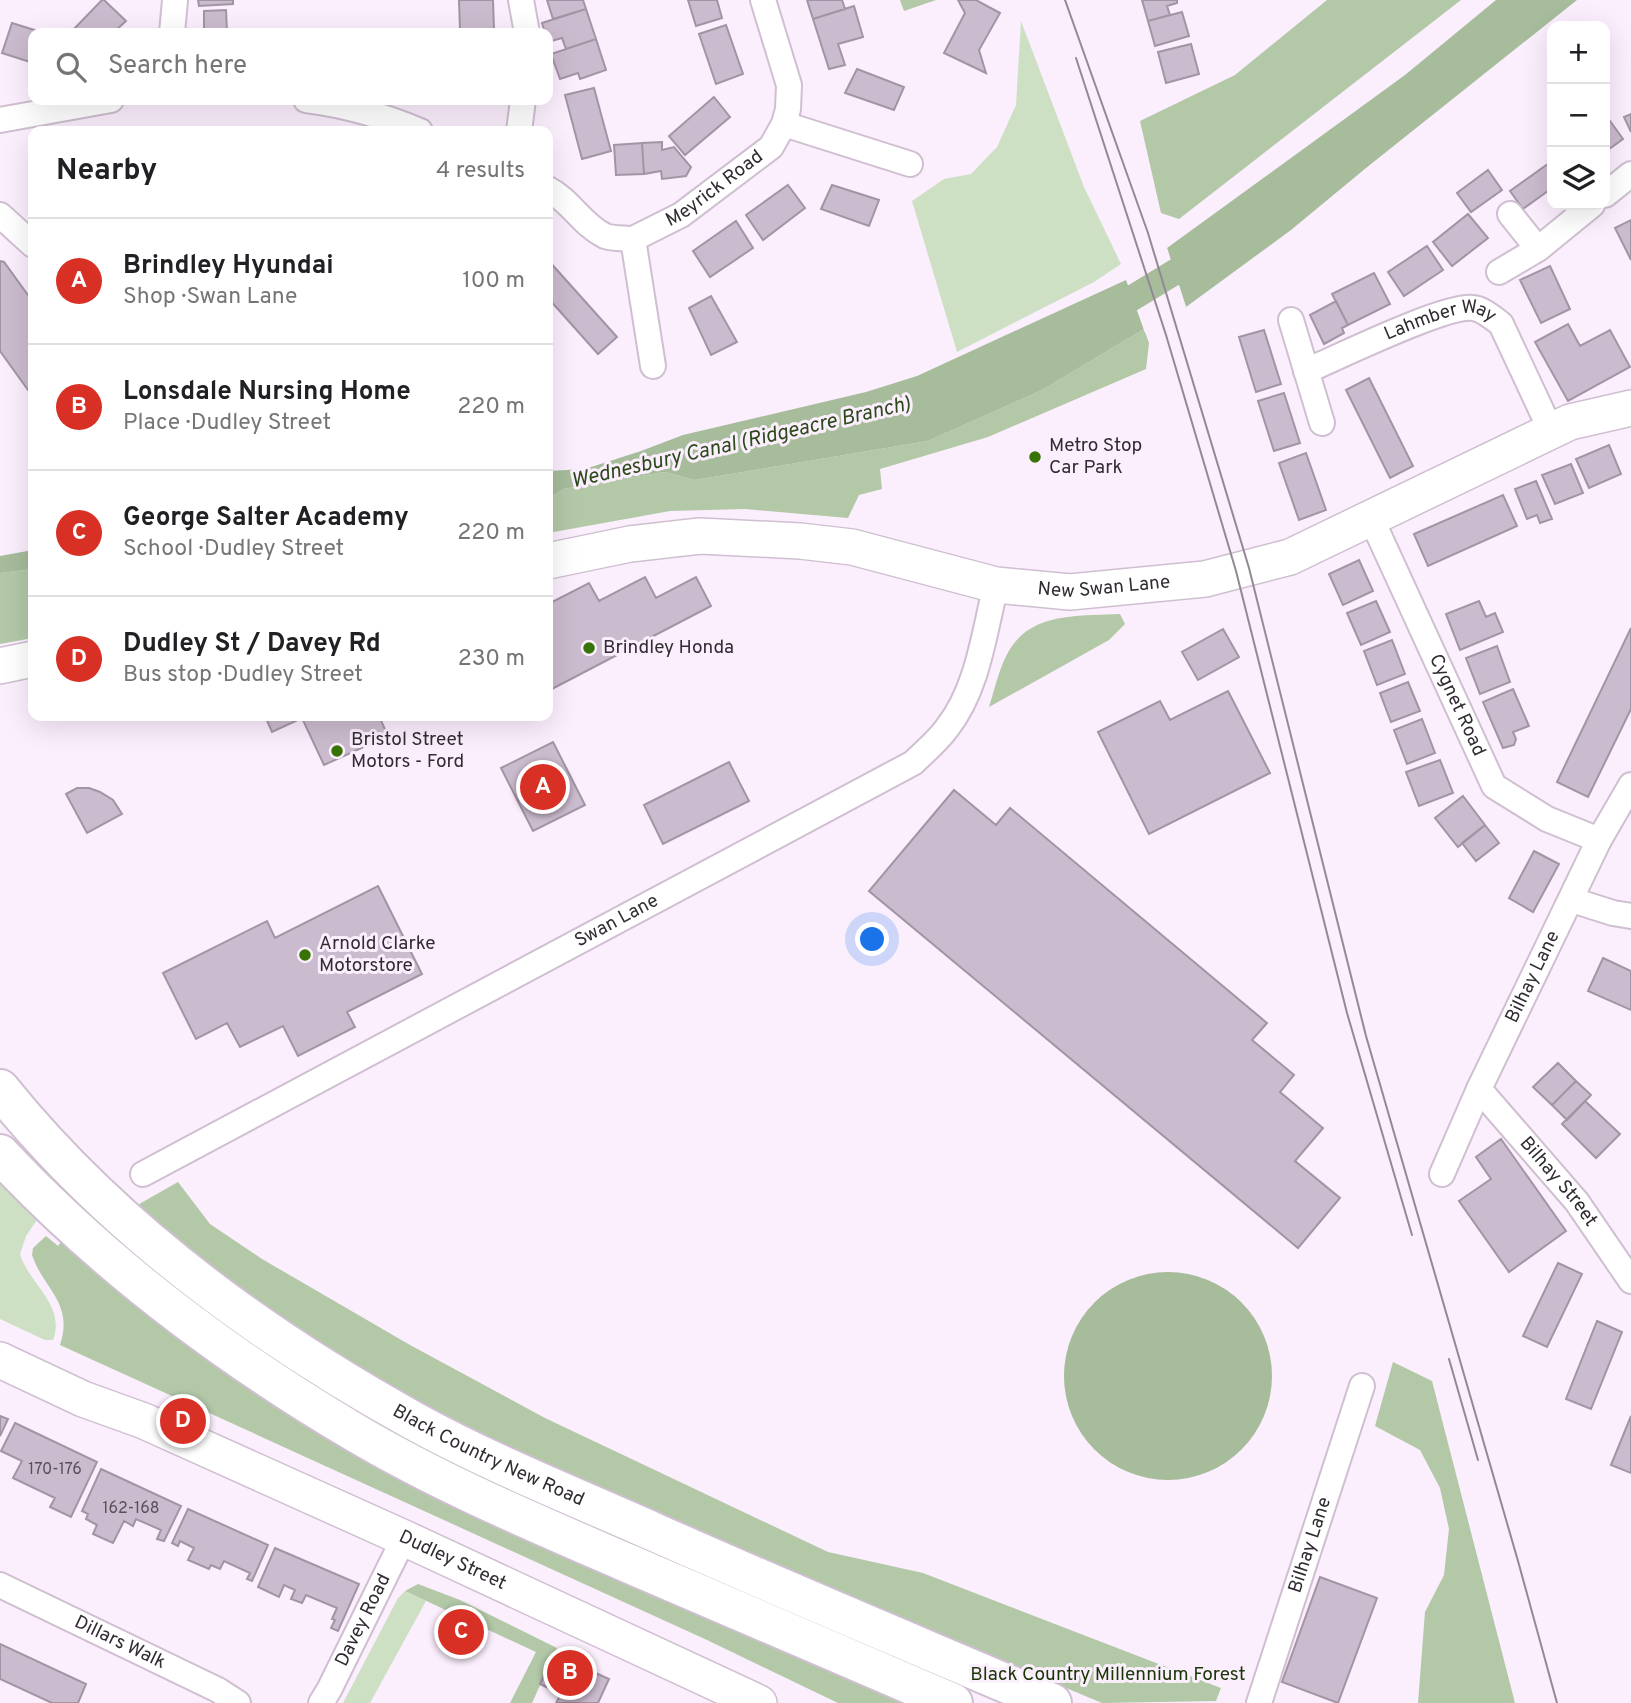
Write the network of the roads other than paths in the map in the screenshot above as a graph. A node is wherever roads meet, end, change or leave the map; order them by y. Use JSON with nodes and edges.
{"nodes":[{"id":1,"x":175,"y":0,"type":"edge"},
{"id":2,"x":521,"y":0,"type":"edge"},
{"id":3,"x":763,"y":0,"type":"edge"},
{"id":4,"x":173,"y":28,"type":"edge"},
{"id":5,"x":526,"y":28,"type":"edge"},
{"id":6,"x":83,"y":105,"type":"edge"},
{"id":7,"x":338,"y":105,"type":"edge"},
{"id":8,"x":522,"y":105,"type":"edge"},
{"id":9,"x":0,"y":120,"type":"edge"},
{"id":10,"x":784,"y":124,"type":"junction"},
{"id":11,"x":408,"y":126,"type":"edge"},
{"id":12,"x":520,"y":126,"type":"edge"},
{"id":13,"x":910,"y":164,"type":"dead end"},
{"id":14,"x":1631,"y":174,"type":"edge"},
{"id":15,"x":1610,"y":191,"type":"edge"},
{"id":16,"x":553,"y":192,"type":"edge"},
{"id":17,"x":1586,"y":210,"type":"edge"},
{"id":18,"x":1510,"y":214,"type":"dead end"},
{"id":19,"x":0,"y":215,"type":"edge"},
{"id":20,"x":633,"y":239,"type":"junction"},
{"id":21,"x":28,"y":240,"type":"edge"},
{"id":22,"x":1538,"y":249,"type":"junction"},
{"id":23,"x":1499,"y":272,"type":"dead end"},
{"id":24,"x":1291,"y":320,"type":"dead end"},
{"id":25,"x":653,"y":366,"type":"dead end"},
{"id":26,"x":1306,"y":371,"type":"junction"},
{"id":27,"x":1631,"y":408,"type":"edge"},
{"id":28,"x":1322,"y":423,"type":"dead end"},
{"id":29,"x":1551,"y":431,"type":"junction"},
{"id":30,"x":1371,"y":517,"type":"junction"},
{"id":31,"x":553,"y":560,"type":"edge"},
{"id":32,"x":996,"y":585,"type":"junction"},
{"id":33,"x":28,"y":660,"type":"edge"},
{"id":34,"x":0,"y":666,"type":"edge"},
{"id":35,"x":1629,"y":791,"type":"edge"},
{"id":36,"x":1599,"y":841,"type":"junction"},
{"id":37,"x":1572,"y":900,"type":"junction"},
{"id":38,"x":1631,"y":916,"type":"edge"},
{"id":39,"x":0,"y":1089,"type":"edge"},
{"id":40,"x":1479,"y":1090,"type":"junction"},
{"id":41,"x":0,"y":1154,"type":"edge"},
{"id":42,"x":143,"y":1174,"type":"dead end"},
{"id":43,"x":1442,"y":1174,"type":"dead end"},
{"id":44,"x":1631,"y":1281,"type":"edge"},
{"id":45,"x":0,"y":1335,"type":"edge"},
{"id":46,"x":0,"y":1360,"type":"edge"},
{"id":47,"x":1362,"y":1386,"type":"dead end"},
{"id":48,"x":144,"y":1421,"type":"junction"},
{"id":49,"x":404,"y":1538,"type":"junction"},
{"id":50,"x":0,"y":1585,"type":"edge"},
{"id":51,"x":238,"y":1703,"type":"edge"},
{"id":52,"x":321,"y":1703,"type":"edge"},
{"id":53,"x":759,"y":1703,"type":"edge"},
{"id":54,"x":953,"y":1703,"type":"edge"},
{"id":55,"x":1052,"y":1703,"type":"edge"},
{"id":56,"x":1259,"y":1703,"type":"edge"}],
"edges":[{"from":1,"to":4,"type":"street"},
{"from":2,"to":5,"type":"street"},
{"from":3,"to":10,"type":"street","name":"Meyrick Road"},
{"from":6,"to":9,"type":"street"},
{"from":7,"to":11,"type":"street"},
{"from":8,"to":12,"type":"street"},
{"from":10,"to":13,"type":"street"},
{"from":10,"to":20,"type":"street","name":"Meyrick Road"},
{"from":14,"to":15,"type":"street"},
{"from":16,"to":20,"type":"street"},
{"from":17,"to":22,"type":"street"},
{"from":18,"to":22,"type":"street"},
{"from":19,"to":21,"type":"street"},
{"from":20,"to":25,"type":"street"},
{"from":22,"to":23,"type":"street"},
{"from":24,"to":26,"type":"street"},
{"from":26,"to":28,"type":"street"},
{"from":26,"to":29,"type":"street","name":"Lahmber Way"},
{"from":27,"to":29,"type":"main road","name":"New Swan Lane"},
{"from":29,"to":30,"type":"main road","name":"New Swan Lane"},
{"from":30,"to":32,"type":"main road","name":"New Swan Lane"},
{"from":30,"to":36,"type":"street","name":"Cygnet Road"},
{"from":31,"to":32,"type":"main road","name":"New Swan Lane"},
{"from":32,"to":42,"type":"street","name":"Swan Lane"},
{"from":33,"to":34,"type":"main road"},
{"from":35,"to":36,"type":"street","name":"Bilhay Lane"},
{"from":36,"to":37,"type":"street","name":"Bilhay Lane"},
{"from":37,"to":38,"type":"street"},
{"from":37,"to":40,"type":"street","name":"Bilhay Lane"},
{"from":39,"to":55,"type":"highway","name":"Black Country New Road"},
{"from":40,"to":43,"type":"street","name":"Bilhay Lane"},
{"from":40,"to":44,"type":"street","name":"Bilhay Street"},
{"from":41,"to":54,"type":"highway","name":"Black Country New Road"},
{"from":45,"to":48,"type":"main road","name":"Dudley Street"},
{"from":46,"to":48,"type":"main road","name":"Dudley Street"},
{"from":47,"to":56,"type":"street","name":"Bilhay Lane"},
{"from":48,"to":49,"type":"main road","name":"Dudley Street"},
{"from":49,"to":52,"type":"street","name":"Davey Road"},
{"from":49,"to":53,"type":"main road","name":"Dudley Street"},
{"from":50,"to":51,"type":"street","name":"Dillars Walk"}]}
